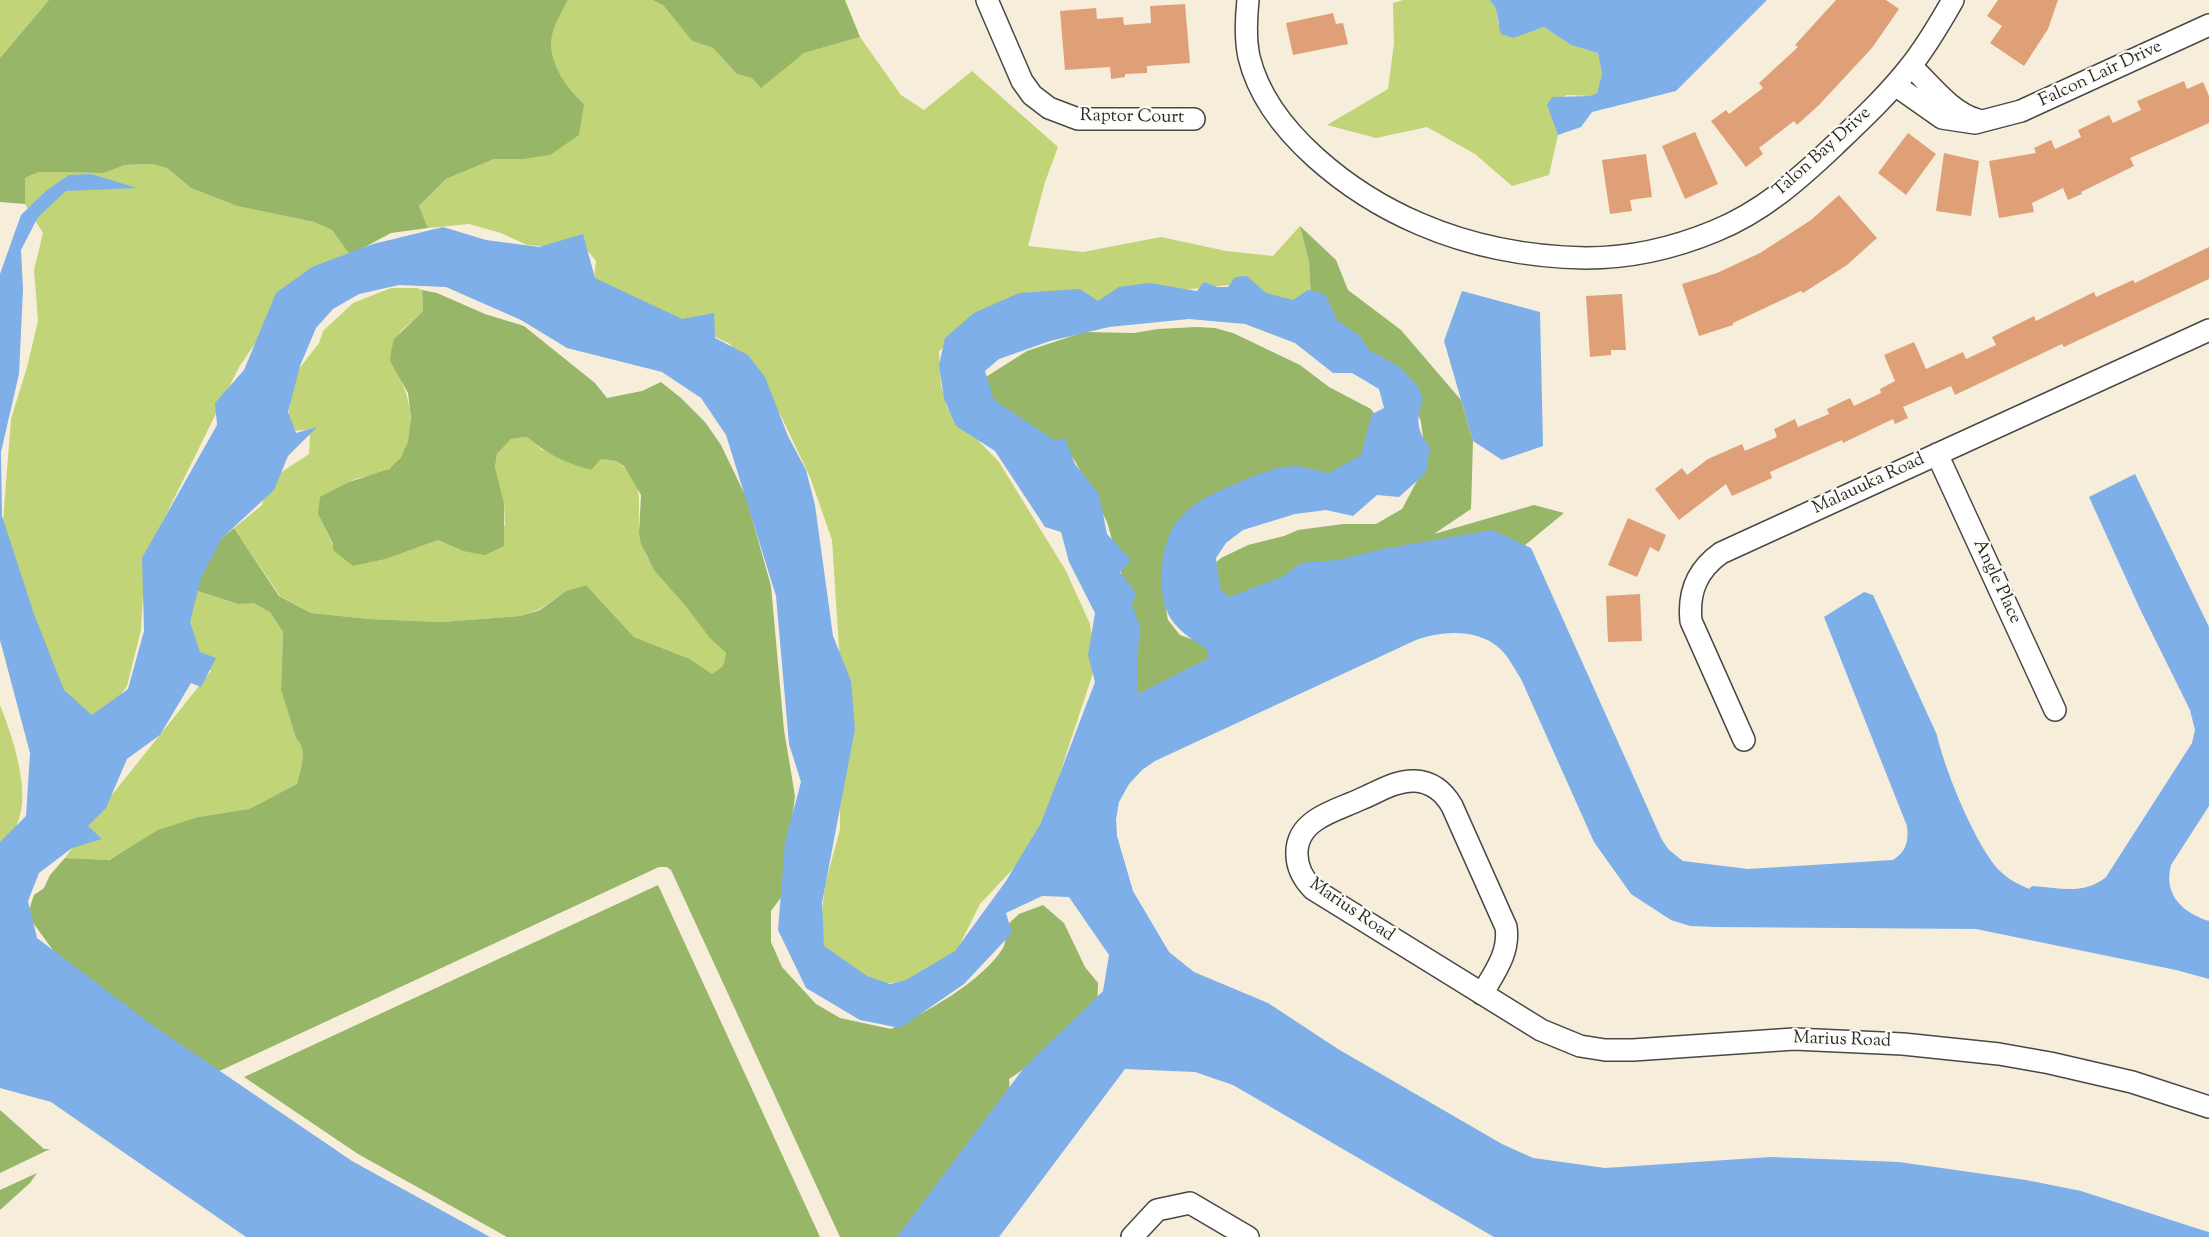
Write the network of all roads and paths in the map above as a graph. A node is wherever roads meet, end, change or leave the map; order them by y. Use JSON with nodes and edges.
{"nodes":[{"id":1,"x":987,"y":0,"type":"edge"},
{"id":2,"x":1248,"y":0,"type":"edge"},
{"id":3,"x":1953,"y":0,"type":"edge"},
{"id":4,"x":2209,"y":25,"type":"edge"},
{"id":5,"x":1911,"y":66,"type":"junction"},
{"id":6,"x":1895,"y":85,"type":"junction"},
{"id":7,"x":1194,"y":119,"type":"dead end"},
{"id":8,"x":1990,"y":120,"type":"junction"},
{"id":9,"x":2208,"y":334,"type":"edge"},
{"id":10,"x":1937,"y":454,"type":"junction"},
{"id":11,"x":2055,"y":710,"type":"dead end"},
{"id":12,"x":1744,"y":740,"type":"dead end"},
{"id":13,"x":1482,"y":994,"type":"junction"},
{"id":14,"x":2209,"y":1107,"type":"edge"},
{"id":15,"x":1132,"y":1237,"type":"edge"},
{"id":16,"x":1248,"y":1237,"type":"edge"}],
"edges":[{"from":1,"to":7,"type":"street","name":"Raptor Court"},
{"from":2,"to":6,"type":"street","name":"Talon Bay Drive"},
{"from":3,"to":5,"type":"street","name":"Talon Bay Drive"},
{"from":4,"to":8,"type":"street","name":"Falcon Lair Drive"},
{"from":5,"to":6,"type":"street","name":"Talon Bay Drive"},
{"from":5,"to":8,"type":"street","name":"Falcon Lair Drive"},
{"from":6,"to":8,"type":"street","name":"Falcon Lair Drive"},
{"from":9,"to":10,"type":"street","name":"Malauuka Road"},
{"from":10,"to":11,"type":"street","name":"Angle Place"},
{"from":10,"to":12,"type":"street","name":"Malauuka Road"},
{"from":13,"to":13,"type":"street","name":"Marius Road"},
{"from":13,"to":14,"type":"street","name":"Marius Road"},
{"from":15,"to":16,"type":"street"}]}
